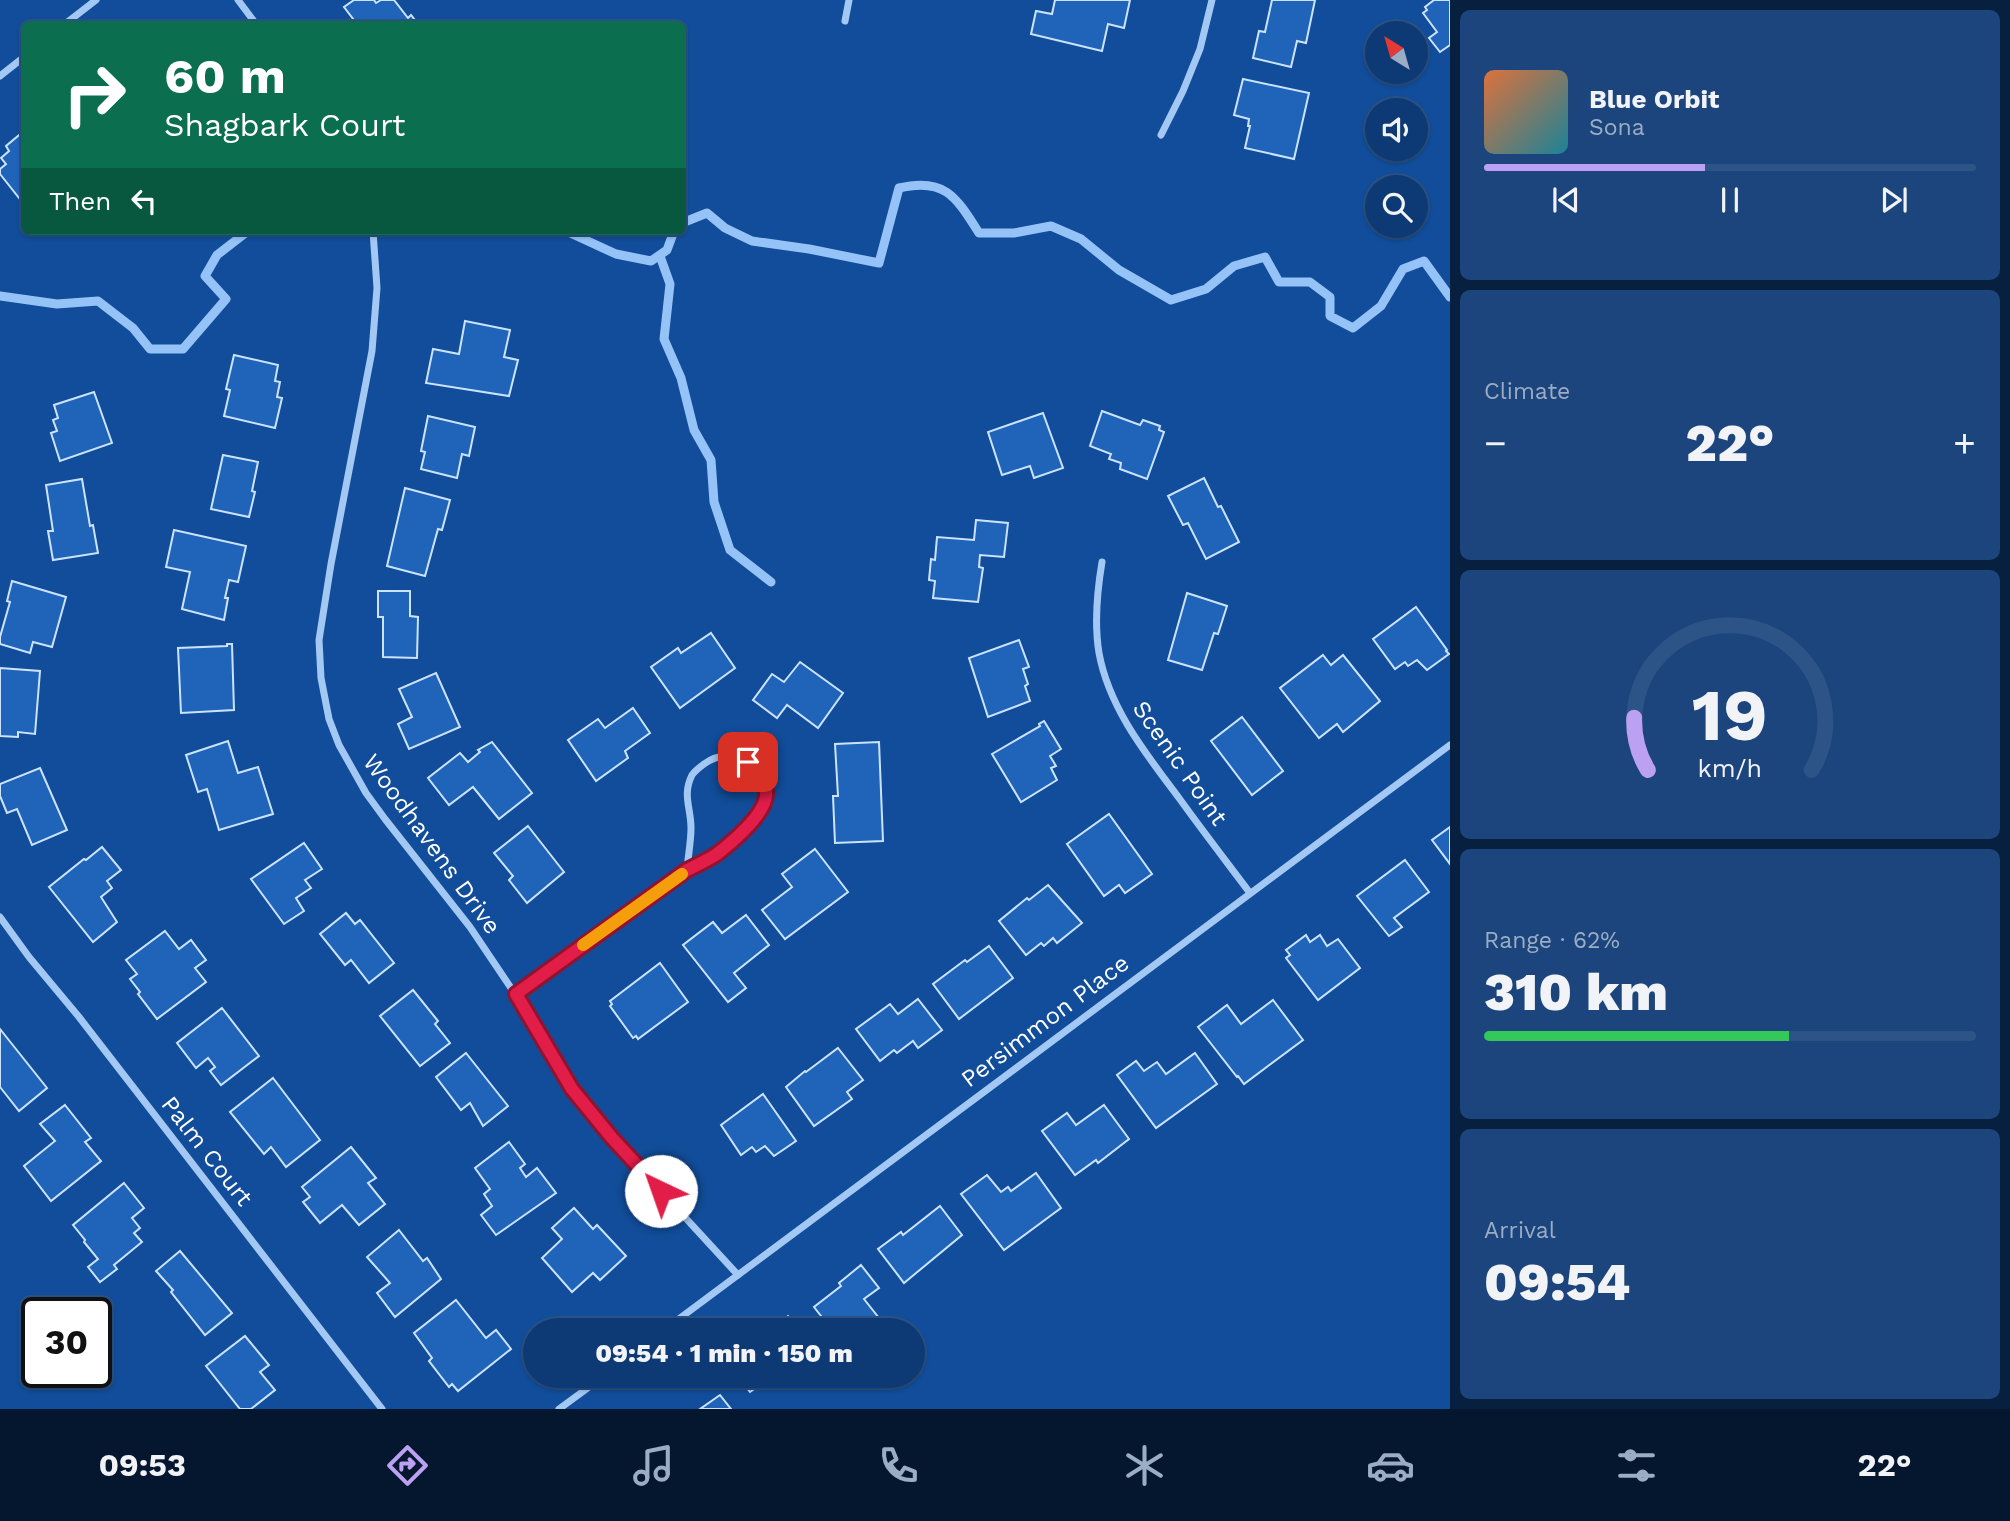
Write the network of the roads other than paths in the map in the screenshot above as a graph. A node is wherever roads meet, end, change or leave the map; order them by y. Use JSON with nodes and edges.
{"nodes":[{"id":1,"x":96,"y":0,"type":"edge"},
{"id":2,"x":237,"y":0,"type":"edge"},
{"id":3,"x":849,"y":0,"type":"edge"},
{"id":4,"x":1212,"y":0,"type":"edge"},
{"id":5,"x":69,"y":21,"type":"edge"},
{"id":6,"x":254,"y":21,"type":"edge"},
{"id":7,"x":845,"y":21,"type":"dead end"},
{"id":8,"x":21,"y":59,"type":"edge"},
{"id":9,"x":0,"y":76,"type":"edge"},
{"id":10,"x":1161,"y":135,"type":"dead end"},
{"id":11,"x":373,"y":235,"type":"edge"},
{"id":12,"x":1102,"y":562,"type":"dead end"},
{"id":13,"x":1450,"y":745,"type":"edge"},
{"id":14,"x":687,"y":870,"type":"junction"},
{"id":15,"x":1250,"y":893,"type":"junction"},
{"id":16,"x":0,"y":917,"type":"edge"},
{"id":17,"x":516,"y":994,"type":"junction"},
{"id":18,"x":738,"y":1275,"type":"junction"},
{"id":19,"x":680,"y":1318,"type":"edge"},
{"id":20,"x":588,"y":1388,"type":"edge"},
{"id":21,"x":382,"y":1409,"type":"edge"},
{"id":22,"x":559,"y":1409,"type":"edge"}],
"edges":[{"from":1,"to":5,"type":"street"},
{"from":2,"to":6,"type":"street"},
{"from":3,"to":7,"type":"street"},
{"from":4,"to":10,"type":"street"},
{"from":8,"to":9,"type":"street"},
{"from":11,"to":17,"type":"street","name":"Woodhavens Drive"},
{"from":12,"to":15,"type":"street","name":"Scenic Point"},
{"from":13,"to":15,"type":"street","name":"Persimmon Place"},
{"from":14,"to":14,"type":"street"},
{"from":14,"to":17,"type":"street"},
{"from":15,"to":18,"type":"street","name":"Persimmon Place"},
{"from":16,"to":21,"type":"street","name":"Palm Court"},
{"from":17,"to":18,"type":"street","name":"Woodhavens Drive"},
{"from":18,"to":19,"type":"street","name":"Persimmon Place"},
{"from":20,"to":22,"type":"street"}]}
